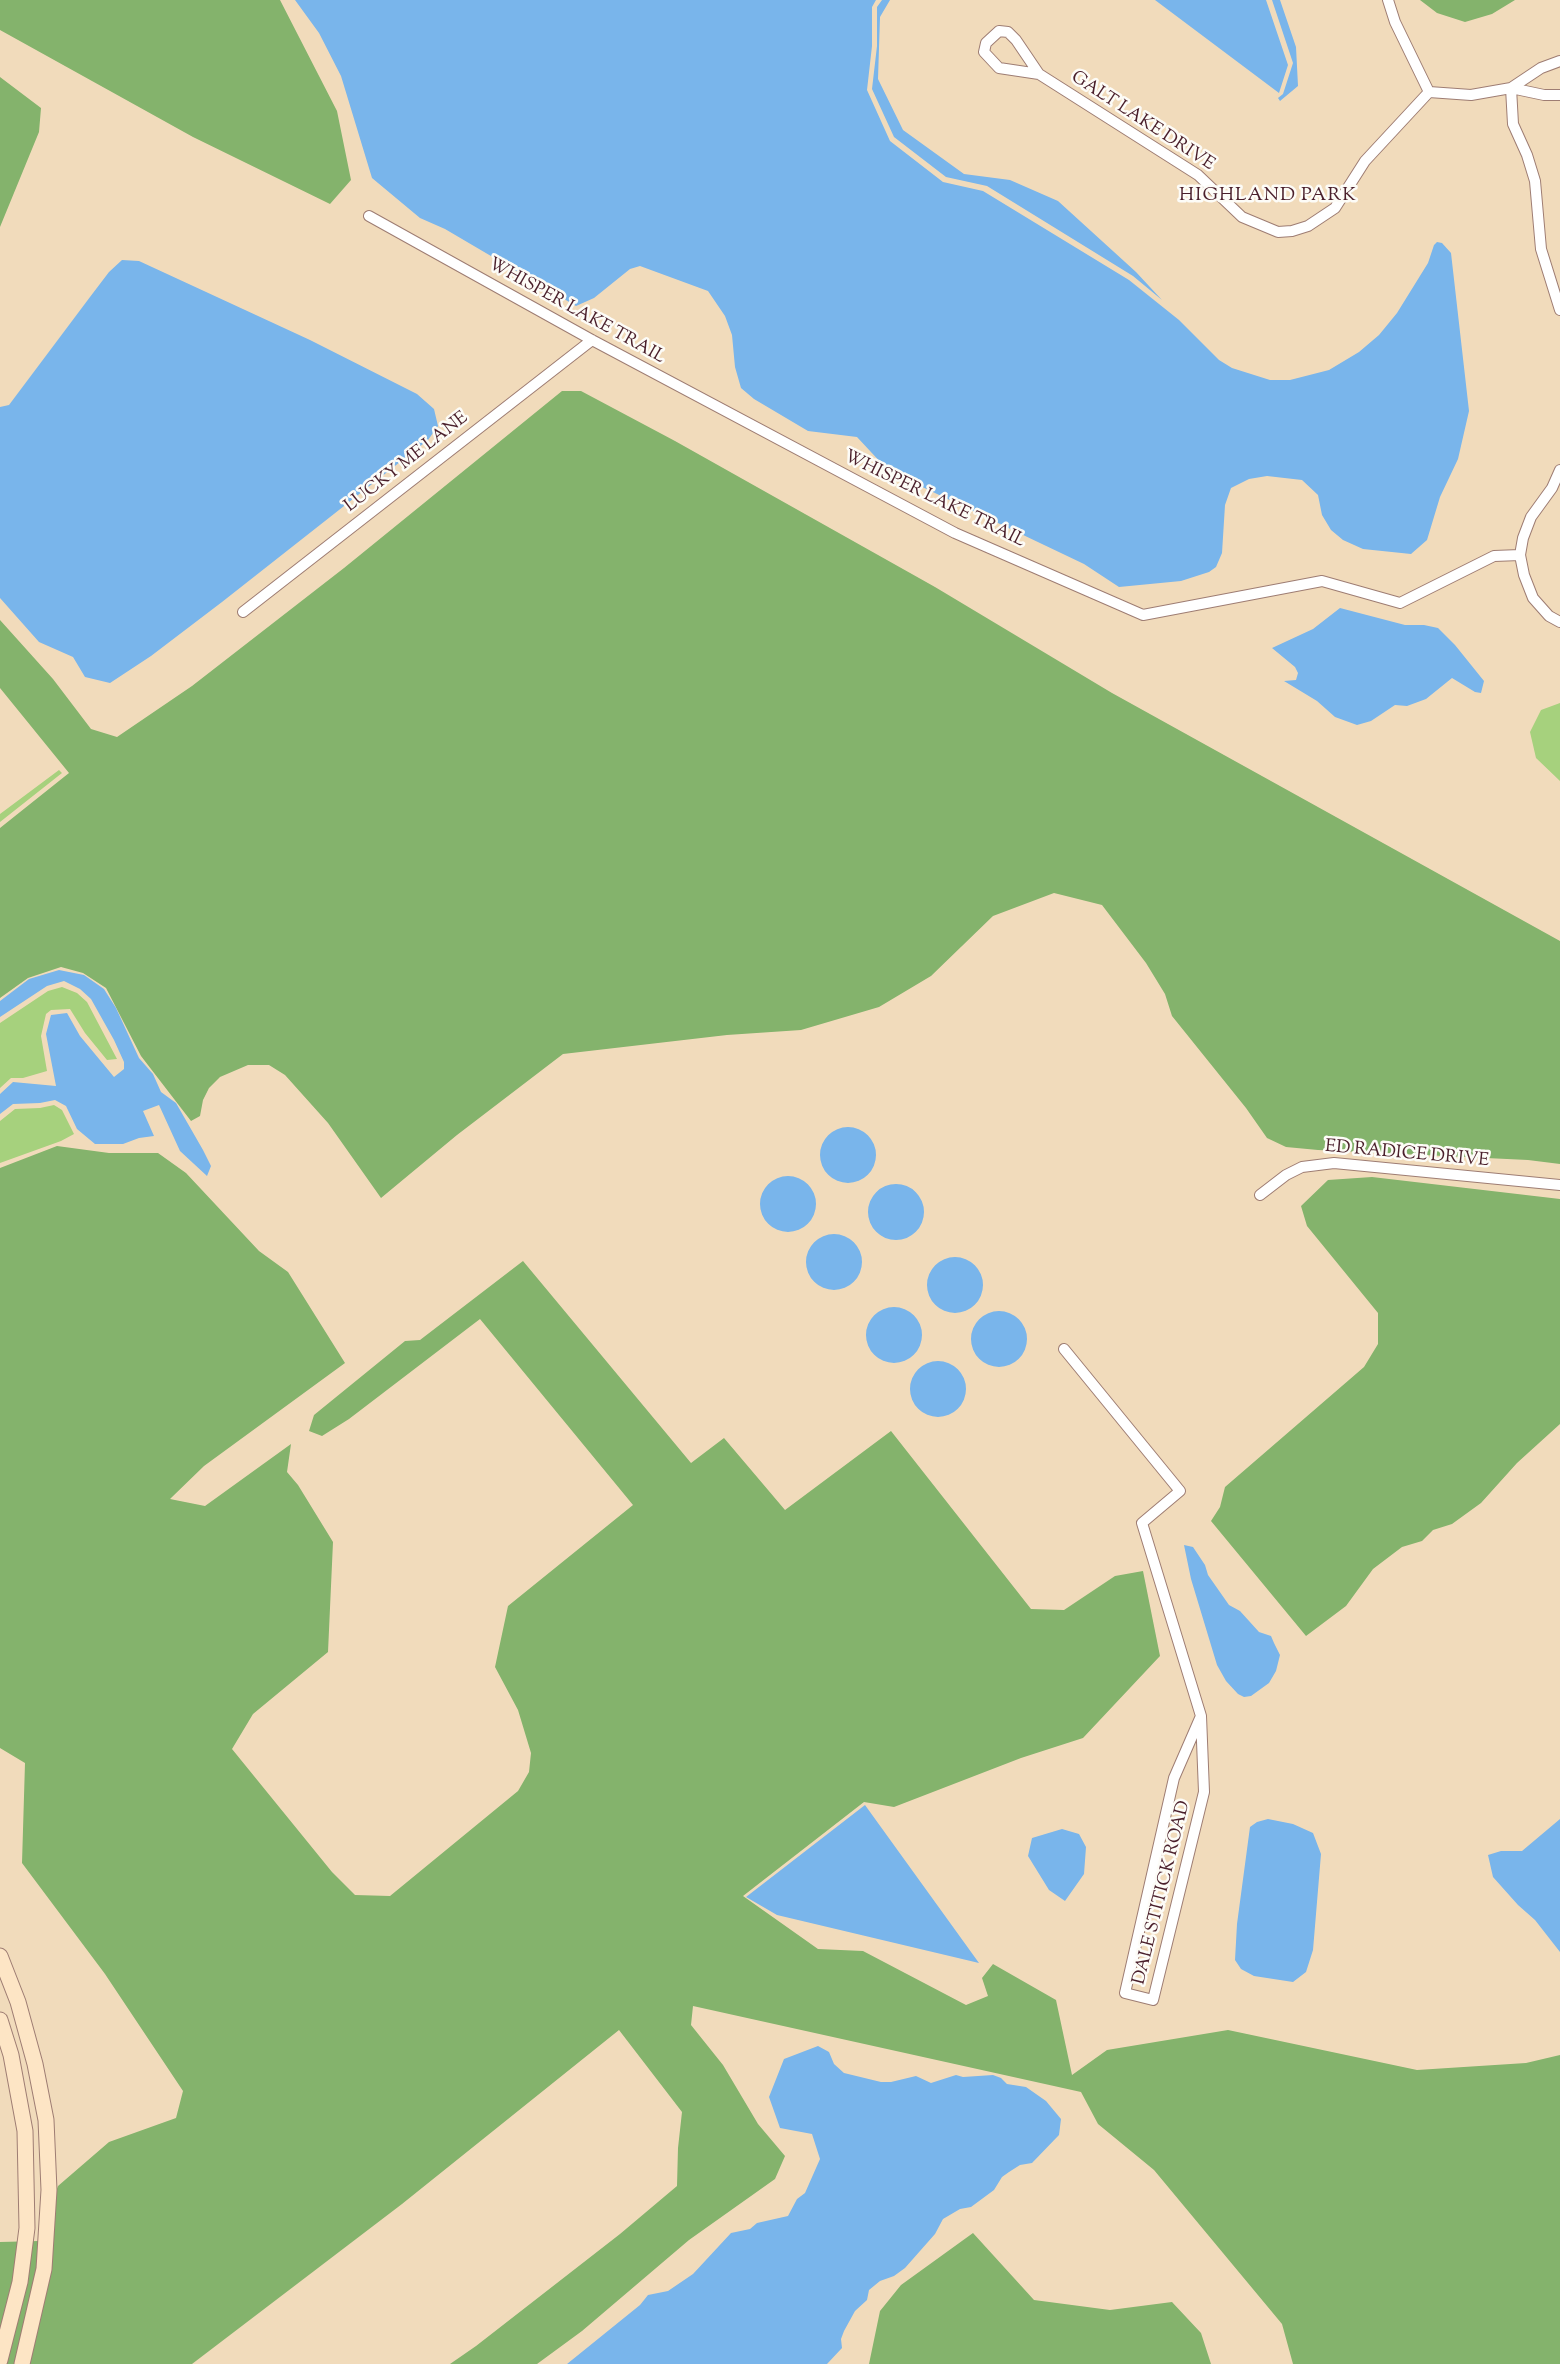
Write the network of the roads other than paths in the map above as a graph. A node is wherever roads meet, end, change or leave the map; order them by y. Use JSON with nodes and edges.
{"nodes":[{"id":1,"x":1388,"y":0,"type":"edge"},
{"id":2,"x":1560,"y":61,"type":"edge"},
{"id":3,"x":1039,"y":74,"type":"junction"},
{"id":4,"x":1511,"y":88,"type":"junction"},
{"id":5,"x":1430,"y":92,"type":"junction"},
{"id":6,"x":1560,"y":94,"type":"edge"},
{"id":7,"x":369,"y":216,"type":"dead end"},
{"id":8,"x":1560,"y":310,"type":"edge"},
{"id":9,"x":592,"y":340,"type":"junction"},
{"id":10,"x":1560,"y":470,"type":"edge"},
{"id":11,"x":1520,"y":555,"type":"junction"},
{"id":12,"x":243,"y":612,"type":"dead end"},
{"id":13,"x":1560,"y":622,"type":"edge"},
{"id":14,"x":1560,"y":1185,"type":"edge"},
{"id":15,"x":1260,"y":1195,"type":"dead end"},
{"id":16,"x":1064,"y":1349,"type":"dead end"},
{"id":17,"x":1201,"y":1716,"type":"junction"},
{"id":18,"x":0,"y":1956,"type":"edge"},
{"id":19,"x":0,"y":2020,"type":"edge"},
{"id":20,"x":13,"y":2310,"type":"junction"},
{"id":21,"x":33,"y":2318,"type":"junction"},
{"id":22,"x":0,"y":2360,"type":"edge"},
{"id":23,"x":22,"y":2364,"type":"edge"}],
"edges":[{"from":1,"to":5,"type":"street"},
{"from":2,"to":4,"type":"street"},
{"from":3,"to":3,"type":"street","name":"GALT LAKE DRIVE"},
{"from":3,"to":5,"type":"street","name":"GALT LAKE DRIVE"},
{"from":4,"to":5,"type":"street"},
{"from":4,"to":6,"type":"street"},
{"from":4,"to":8,"type":"street"},
{"from":7,"to":9,"type":"street","name":"WHISPER LAKE TRAIL"},
{"from":9,"to":11,"type":"street","name":"WHISPER LAKE TRAIL"},
{"from":9,"to":12,"type":"street","name":"LUCKY ME LANE"},
{"from":10,"to":11,"type":"street"},
{"from":11,"to":13,"type":"street"},
{"from":14,"to":15,"type":"street","name":"ED RADICE DRIVE"},
{"from":16,"to":17,"type":"street","name":"DALE STITICK ROAD"},
{"from":17,"to":17,"type":"street","name":"DALE STITICK ROAD"},
{"from":18,"to":21,"type":"street"},
{"from":19,"to":20,"type":"street"},
{"from":20,"to":21,"type":"street"},
{"from":20,"to":22,"type":"street"},
{"from":21,"to":23,"type":"street"}]}
